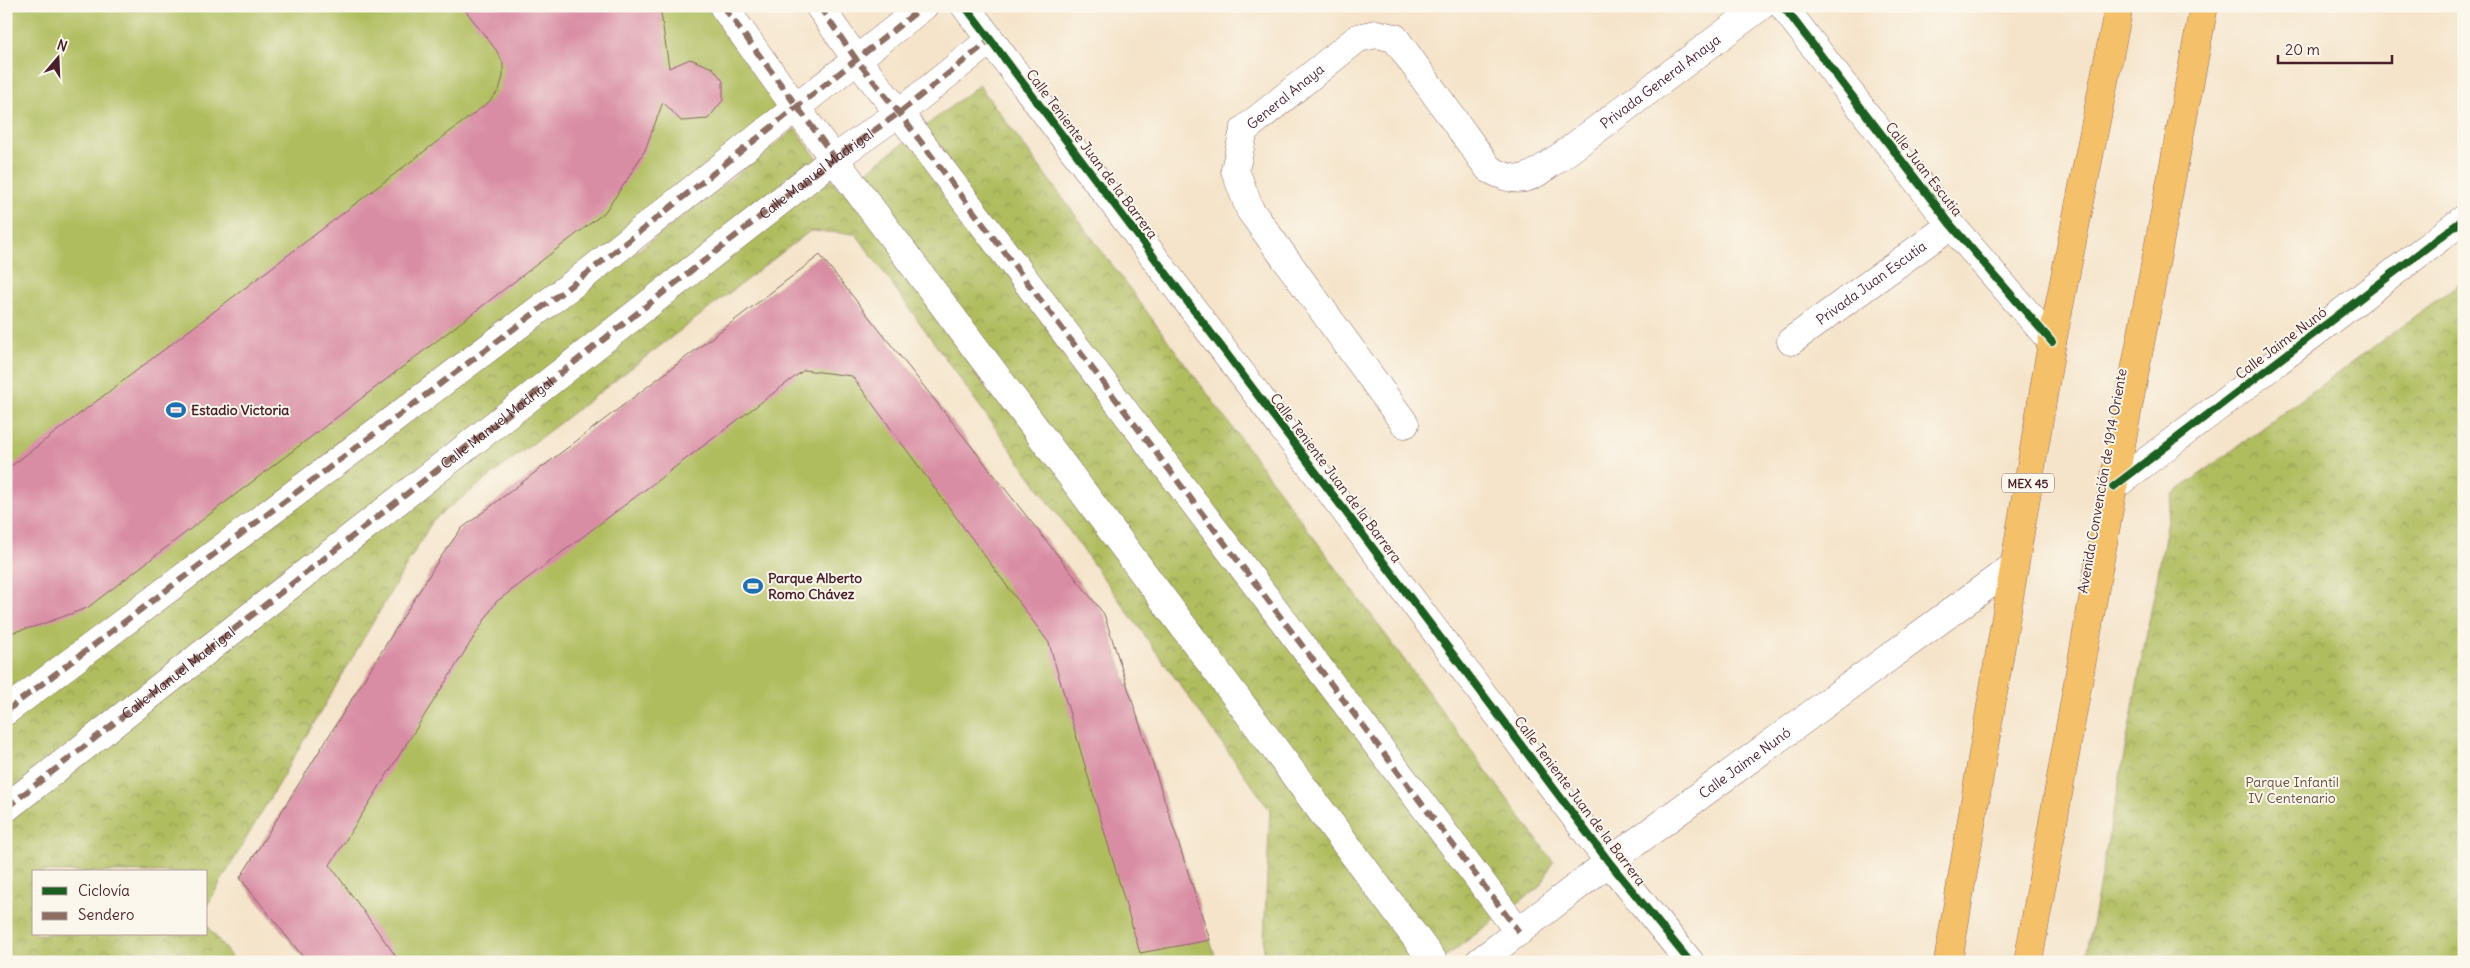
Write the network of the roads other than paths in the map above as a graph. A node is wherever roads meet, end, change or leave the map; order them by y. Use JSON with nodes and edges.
{"nodes":[{"id":1,"x":723,"y":6,"type":"edge"},
{"id":2,"x":820,"y":6,"type":"edge"},
{"id":3,"x":924,"y":6,"type":"edge"},
{"id":4,"x":965,"y":6,"type":"edge"},
{"id":5,"x":1761,"y":6,"type":"edge"},
{"id":6,"x":1783,"y":6,"type":"edge"},
{"id":7,"x":2119,"y":6,"type":"edge"},
{"id":8,"x":2204,"y":6,"type":"edge"},
{"id":9,"x":990,"y":40,"type":"junction"},
{"id":10,"x":856,"y":59,"type":"junction"},
{"id":11,"x":796,"y":108,"type":"junction"},
{"id":12,"x":899,"y":113,"type":"junction"},
{"id":13,"x":835,"y":158,"type":"junction"},
{"id":14,"x":1560,"y":158,"type":"joint"},
{"id":15,"x":2464,"y":219,"type":"edge"},
{"id":16,"x":1951,"y":225,"type":"junction"},
{"id":17,"x":1791,"y":341,"type":"dead end"},
{"id":18,"x":2052,"y":342,"type":"junction"},
{"id":19,"x":1405,"y":424,"type":"dead end"},
{"id":20,"x":2113,"y":487,"type":"junction"},
{"id":21,"x":2014,"y":566,"type":"junction"},
{"id":22,"x":6,"y":711,"type":"edge"},
{"id":23,"x":6,"y":808,"type":"edge"},
{"id":24,"x":1609,"y":862,"type":"junction"},
{"id":25,"x":1519,"y":932,"type":"junction"},
{"id":26,"x":1434,"y":962,"type":"edge"},
{"id":27,"x":1479,"y":962,"type":"edge"},
{"id":28,"x":1690,"y":962,"type":"edge"},
{"id":29,"x":1948,"y":962,"type":"edge"},
{"id":30,"x":2028,"y":962,"type":"edge"}],
"edges":[{"from":1,"to":11,"type":"street"},
{"from":2,"to":10,"type":"street"},
{"from":3,"to":10,"type":"street"},
{"from":4,"to":9,"type":"street","name":"Calle Teniente Juan de la Barrera"},
{"from":5,"to":14,"type":"street","name":"Privada General Anaya"},
{"from":6,"to":16,"type":"street","name":"Calle Juan Escutia"},
{"from":7,"to":18,"type":"main road","number":"MEX 45"},
{"from":8,"to":20,"type":"main road","name":"Avenida Convención de 1914 Oriente"},
{"from":9,"to":12,"type":"street","name":"Calle Manuel Madrigal"},
{"from":9,"to":24,"type":"street","name":"Calle Teniente Juan de la Barrera"},
{"from":10,"to":11,"type":"street"},
{"from":10,"to":12,"type":"street"},
{"from":11,"to":13,"type":"street"},
{"from":11,"to":22,"type":"street"},
{"from":12,"to":13,"type":"street","name":"Calle Manuel Madrigal"},
{"from":12,"to":25,"type":"street"},
{"from":13,"to":23,"type":"street","name":"Calle Manuel Madrigal"},
{"from":13,"to":26,"type":"street"},
{"from":14,"to":19,"type":"street","name":"General Anaya"},
{"from":15,"to":20,"type":"street","name":"Calle Jaime Nunó"},
{"from":16,"to":17,"type":"street","name":"Privada Juan Escutia"},
{"from":16,"to":18,"type":"street","name":"Calle Juan Escutia"},
{"from":18,"to":21,"type":"main road","number":"MEX 45"},
{"from":20,"to":30,"type":"main road","name":"Avenida Convención de 1914 Oriente"},
{"from":21,"to":24,"type":"street","name":"Calle Jaime Nunó"},
{"from":21,"to":29,"type":"main road","number":"MEX 45"},
{"from":24,"to":25,"type":"street","name":"Calle Jaime Nunó"},
{"from":24,"to":28,"type":"street","name":"Calle Teniente Juan de la Barrera"},
{"from":25,"to":27,"type":"street","name":"Calle Jaime Nunó"}]}
